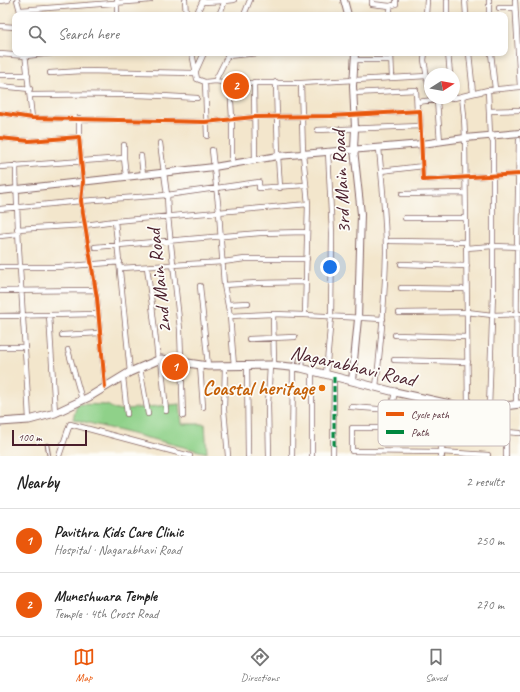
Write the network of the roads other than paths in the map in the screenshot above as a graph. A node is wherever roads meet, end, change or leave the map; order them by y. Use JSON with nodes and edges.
{"nodes":[{"id":1,"x":8,"y":0,"type":"edge"},
{"id":2,"x":18,"y":0,"type":"edge"},
{"id":3,"x":140,"y":0,"type":"edge"},
{"id":4,"x":150,"y":0,"type":"edge"},
{"id":5,"x":185,"y":0,"type":"edge"},
{"id":6,"x":234,"y":0,"type":"edge"},
{"id":7,"x":250,"y":0,"type":"edge"},
{"id":8,"x":344,"y":0,"type":"edge"},
{"id":9,"x":372,"y":0,"type":"edge"},
{"id":10,"x":396,"y":0,"type":"edge"},
{"id":11,"x":427,"y":0,"type":"edge"},
{"id":12,"x":447,"y":0,"type":"edge"},
{"id":13,"x":465,"y":0,"type":"edge"},
{"id":14,"x":488,"y":0,"type":"edge"},
{"id":15,"x":515,"y":0,"type":"edge"},
{"id":16,"x":0,"y":1,"type":"edge"},
{"id":17,"x":202,"y":1,"type":"edge"},
{"id":18,"x":225,"y":1,"type":"junction"},
{"id":19,"x":117,"y":2,"type":"edge"},
{"id":20,"x":390,"y":6,"type":"junction"},
{"id":21,"x":499,"y":8,"type":"dead end"},
{"id":22,"x":515,"y":8,"type":"junction"},
{"id":23,"x":21,"y":12,"type":"edge"},
{"id":24,"x":30,"y":12,"type":"edge"},
{"id":25,"x":186,"y":12,"type":"edge"},
{"id":26,"x":197,"y":12,"type":"edge"},
{"id":27,"x":220,"y":12,"type":"edge"},
{"id":28,"x":245,"y":12,"type":"edge"},
{"id":29,"x":347,"y":12,"type":"edge"},
{"id":30,"x":390,"y":12,"type":"edge"},
{"id":31,"x":426,"y":12,"type":"edge"},
{"id":32,"x":447,"y":12,"type":"edge"},
{"id":33,"x":466,"y":12,"type":"edge"},
{"id":34,"x":489,"y":12,"type":"edge"},
{"id":35,"x":0,"y":26,"type":"edge"},
{"id":36,"x":12,"y":27,"type":"edge"},
{"id":37,"x":0,"y":54,"type":"edge"},
{"id":38,"x":12,"y":54,"type":"edge"},
{"id":39,"x":26,"y":56,"type":"edge"},
{"id":40,"x":192,"y":56,"type":"edge"},
{"id":41,"x":203,"y":56,"type":"edge"},
{"id":42,"x":228,"y":56,"type":"edge"},
{"id":43,"x":354,"y":56,"type":"edge"},
{"id":44,"x":391,"y":56,"type":"edge"},
{"id":45,"x":424,"y":56,"type":"edge"},
{"id":46,"x":448,"y":56,"type":"edge"},
{"id":47,"x":469,"y":56,"type":"edge"},
{"id":48,"x":491,"y":56,"type":"edge"},
{"id":49,"x":355,"y":60,"type":"junction"},
{"id":50,"x":391,"y":60,"type":"junction"},
{"id":51,"x":426,"y":68,"type":"edge"},
{"id":52,"x":449,"y":68,"type":"edge"},
{"id":53,"x":50,"y":73,"type":"dead end"},
{"id":54,"x":195,"y":73,"type":"junction"},
{"id":55,"x":28,"y":75,"type":"junction"},
{"id":56,"x":0,"y":76,"type":"edge"},
{"id":57,"x":424,"y":76,"type":"edge"},
{"id":58,"x":392,"y":78,"type":"junction"},
{"id":59,"x":353,"y":80,"type":"junction"},
{"id":60,"x":215,"y":81,"type":"junction"},
{"id":61,"x":205,"y":82,"type":"junction"},
{"id":62,"x":254,"y":82,"type":"junction"},
{"id":63,"x":276,"y":82,"type":"junction"},
{"id":64,"x":230,"y":83,"type":"junction"},
{"id":65,"x":301,"y":83,"type":"junction"},
{"id":66,"x":0,"y":86,"type":"edge"},
{"id":67,"x":520,"y":87,"type":"edge"},
{"id":68,"x":30,"y":89,"type":"junction"},
{"id":69,"x":495,"y":89,"type":"junction"},
{"id":70,"x":488,"y":90,"type":"junction"},
{"id":71,"x":353,"y":93,"type":"junction"},
{"id":72,"x":473,"y":93,"type":"junction"},
{"id":73,"x":31,"y":95,"type":"junction"},
{"id":74,"x":462,"y":96,"type":"joint"},
{"id":75,"x":197,"y":98,"type":"dead end"},
{"id":76,"x":424,"y":100,"type":"edge"},
{"id":77,"x":417,"y":102,"type":"junction"},
{"id":78,"x":437,"y":104,"type":"edge"},
{"id":79,"x":520,"y":110,"type":"edge"},
{"id":80,"x":417,"y":111,"type":"junction"},
{"id":81,"x":489,"y":111,"type":"junction"},
{"id":82,"x":0,"y":113,"type":"edge"},
{"id":83,"x":354,"y":114,"type":"junction"},
{"id":84,"x":278,"y":115,"type":"junction"},
{"id":85,"x":301,"y":115,"type":"junction"},
{"id":86,"x":254,"y":117,"type":"junction"},
{"id":87,"x":32,"y":118,"type":"junction"},
{"id":88,"x":79,"y":118,"type":"junction"},
{"id":89,"x":232,"y":120,"type":"junction"},
{"id":90,"x":205,"y":122,"type":"junction"},
{"id":91,"x":421,"y":126,"type":"junction"},
{"id":92,"x":355,"y":128,"type":"junction"},
{"id":93,"x":317,"y":130,"type":"dead end"},
{"id":94,"x":520,"y":133,"type":"edge"},
{"id":95,"x":207,"y":136,"type":"dead end"},
{"id":96,"x":490,"y":136,"type":"junction"},
{"id":97,"x":79,"y":137,"type":"junction"},
{"id":98,"x":0,"y":138,"type":"edge"},
{"id":99,"x":465,"y":138,"type":"junction"},
{"id":100,"x":519,"y":140,"type":"edge"},
{"id":101,"x":440,"y":142,"type":"junction"},
{"id":102,"x":160,"y":143,"type":"dead end"},
{"id":103,"x":422,"y":144,"type":"junction"},
{"id":104,"x":124,"y":145,"type":"dead end"},
{"id":105,"x":379,"y":148,"type":"junction"},
{"id":106,"x":354,"y":149,"type":"junction"},
{"id":107,"x":212,"y":150,"type":"dead end"},
{"id":108,"x":328,"y":152,"type":"junction"},
{"id":109,"x":303,"y":154,"type":"junction"},
{"id":110,"x":141,"y":156,"type":"dead end"},
{"id":111,"x":278,"y":156,"type":"junction"},
{"id":112,"x":124,"y":158,"type":"junction"},
{"id":113,"x":81,"y":161,"type":"junction"},
{"id":114,"x":254,"y":161,"type":"junction"},
{"id":115,"x":232,"y":164,"type":"junction"},
{"id":116,"x":16,"y":165,"type":"junction"},
{"id":117,"x":423,"y":166,"type":"junction"},
{"id":118,"x":0,"y":167,"type":"edge"},
{"id":119,"x":214,"y":167,"type":"junction"},
{"id":120,"x":381,"y":171,"type":"junction"},
{"id":121,"x":164,"y":173,"type":"junction"},
{"id":122,"x":520,"y":174,"type":"edge"},
{"id":123,"x":143,"y":175,"type":"junction"},
{"id":124,"x":492,"y":175,"type":"junction"},
{"id":125,"x":126,"y":176,"type":"junction"},
{"id":126,"x":465,"y":178,"type":"junction"},
{"id":127,"x":83,"y":182,"type":"junction"},
{"id":128,"x":305,"y":185,"type":"junction"},
{"id":129,"x":280,"y":188,"type":"junction"},
{"id":130,"x":216,"y":189,"type":"junction"},
{"id":131,"x":16,"y":190,"type":"junction"},
{"id":132,"x":0,"y":191,"type":"edge"},
{"id":133,"x":465,"y":193,"type":"junction"},
{"id":134,"x":402,"y":194,"type":"dead end"},
{"id":135,"x":167,"y":195,"type":"junction"},
{"id":136,"x":81,"y":201,"type":"junction"},
{"id":137,"x":308,"y":204,"type":"junction"},
{"id":138,"x":18,"y":207,"type":"junction"},
{"id":139,"x":0,"y":209,"type":"edge"},
{"id":140,"x":219,"y":212,"type":"junction"},
{"id":141,"x":168,"y":216,"type":"junction"},
{"id":142,"x":405,"y":218,"type":"dead end"},
{"id":143,"x":465,"y":218,"type":"junction"},
{"id":144,"x":115,"y":221,"type":"junction"},
{"id":145,"x":85,"y":225,"type":"junction"},
{"id":146,"x":17,"y":229,"type":"junction"},
{"id":147,"x":307,"y":232,"type":"junction"},
{"id":148,"x":18,"y":234,"type":"junction"},
{"id":149,"x":0,"y":236,"type":"edge"},
{"id":150,"x":221,"y":236,"type":"junction"},
{"id":151,"x":170,"y":240,"type":"junction"},
{"id":152,"x":390,"y":241,"type":"dead end"},
{"id":153,"x":118,"y":245,"type":"junction"},
{"id":154,"x":466,"y":245,"type":"junction"},
{"id":155,"x":493,"y":246,"type":"junction"},
{"id":156,"x":96,"y":247,"type":"dead end"},
{"id":157,"x":518,"y":247,"type":"edge"},
{"id":158,"x":307,"y":259,"type":"junction"},
{"id":159,"x":120,"y":262,"type":"junction"},
{"id":160,"x":222,"y":262,"type":"junction"},
{"id":161,"x":91,"y":264,"type":"junction"},
{"id":162,"x":402,"y":264,"type":"dead end"},
{"id":163,"x":172,"y":266,"type":"junction"},
{"id":164,"x":467,"y":266,"type":"junction"},
{"id":165,"x":0,"y":267,"type":"edge"},
{"id":166,"x":19,"y":267,"type":"junction"},
{"id":167,"x":147,"y":267,"type":"junction"},
{"id":168,"x":121,"y":268,"type":"junction"},
{"id":169,"x":518,"y":281,"type":"edge"},
{"id":170,"x":306,"y":282,"type":"junction"},
{"id":171,"x":224,"y":285,"type":"junction"},
{"id":172,"x":200,"y":286,"type":"dead end"},
{"id":173,"x":401,"y":288,"type":"dead end"},
{"id":174,"x":466,"y":289,"type":"junction"},
{"id":175,"x":95,"y":290,"type":"junction"},
{"id":176,"x":0,"y":291,"type":"edge"},
{"id":177,"x":22,"y":291,"type":"junction"},
{"id":178,"x":248,"y":303,"type":"dead end"},
{"id":179,"x":228,"y":304,"type":"junction"},
{"id":180,"x":467,"y":312,"type":"junction"},
{"id":181,"x":399,"y":313,"type":"dead end"},
{"id":182,"x":98,"y":314,"type":"junction"},
{"id":183,"x":273,"y":314,"type":"junction"},
{"id":184,"x":49,"y":315,"type":"junction"},
{"id":185,"x":305,"y":315,"type":"junction"},
{"id":186,"x":492,"y":315,"type":"junction"},
{"id":187,"x":518,"y":315,"type":"edge"},
{"id":188,"x":0,"y":316,"type":"edge"},
{"id":189,"x":230,"y":316,"type":"junction"},
{"id":190,"x":24,"y":317,"type":"junction"},
{"id":191,"x":331,"y":317,"type":"junction"},
{"id":192,"x":358,"y":319,"type":"junction"},
{"id":193,"x":383,"y":319,"type":"junction"},
{"id":194,"x":100,"y":333,"type":"junction"},
{"id":195,"x":62,"y":335,"type":"dead end"},
{"id":196,"x":395,"y":335,"type":"dead end"},
{"id":197,"x":296,"y":337,"type":"dead end"},
{"id":198,"x":467,"y":337,"type":"junction"},
{"id":199,"x":274,"y":338,"type":"junction"},
{"id":200,"x":249,"y":339,"type":"dead end"},
{"id":201,"x":0,"y":346,"type":"edge"},
{"id":202,"x":25,"y":347,"type":"junction"},
{"id":203,"x":68,"y":350,"type":"dead end"},
{"id":204,"x":296,"y":356,"type":"dead end"},
{"id":205,"x":304,"y":358,"type":"dead end"},
{"id":206,"x":159,"y":359,"type":"junction"},
{"id":207,"x":394,"y":360,"type":"dead end"},
{"id":208,"x":182,"y":362,"type":"junction"},
{"id":209,"x":468,"y":362,"type":"junction"},
{"id":210,"x":200,"y":365,"type":"junction"},
{"id":211,"x":247,"y":365,"type":"junction"},
{"id":212,"x":272,"y":365,"type":"junction"},
{"id":213,"x":208,"y":366,"type":"junction"},
{"id":214,"x":224,"y":366,"type":"junction"},
{"id":215,"x":234,"y":366,"type":"junction"},
{"id":216,"x":294,"y":367,"type":"junction"},
{"id":217,"x":140,"y":368,"type":"junction"},
{"id":218,"x":303,"y":368,"type":"junction"},
{"id":219,"x":312,"y":370,"type":"junction"},
{"id":220,"x":130,"y":372,"type":"junction"},
{"id":221,"x":326,"y":374,"type":"junction"},
{"id":222,"x":124,"y":377,"type":"junction"},
{"id":223,"x":334,"y":377,"type":"junction"},
{"id":224,"x":352,"y":381,"type":"junction"},
{"id":225,"x":105,"y":387,"type":"junction"},
{"id":226,"x":376,"y":387,"type":"junction"},
{"id":227,"x":395,"y":392,"type":"junction"},
{"id":228,"x":82,"y":400,"type":"junction"},
{"id":229,"x":394,"y":400,"type":"edge"},
{"id":230,"x":430,"y":400,"type":"edge"},
{"id":231,"x":468,"y":400,"type":"edge"},
{"id":232,"x":489,"y":400,"type":"edge"},
{"id":233,"x":518,"y":404,"type":"edge"},
{"id":234,"x":203,"y":407,"type":"dead end"},
{"id":235,"x":351,"y":407,"type":"dead end"},
{"id":236,"x":378,"y":409,"type":"edge"},
{"id":237,"x":166,"y":411,"type":"dead end"},
{"id":238,"x":55,"y":414,"type":"junction"},
{"id":239,"x":127,"y":414,"type":"dead end"},
{"id":240,"x":148,"y":414,"type":"dead end"},
{"id":241,"x":183,"y":416,"type":"dead end"},
{"id":242,"x":29,"y":420,"type":"junction"},
{"id":243,"x":0,"y":422,"type":"edge"},
{"id":244,"x":378,"y":428,"type":"edge"},
{"id":245,"x":510,"y":432,"type":"edge"},
{"id":246,"x":520,"y":433,"type":"edge"},
{"id":247,"x":48,"y":445,"type":"dead end"},
{"id":248,"x":441,"y":454,"type":"edge"},
{"id":249,"x":488,"y":455,"type":"dead end"},
{"id":250,"x":49,"y":456,"type":"edge"},
{"id":251,"x":59,"y":456,"type":"edge"},
{"id":252,"x":190,"y":456,"type":"edge"},
{"id":253,"x":228,"y":456,"type":"edge"},
{"id":254,"x":248,"y":456,"type":"edge"},
{"id":255,"x":269,"y":456,"type":"edge"},
{"id":256,"x":292,"y":456,"type":"edge"},
{"id":257,"x":312,"y":456,"type":"edge"},
{"id":258,"x":334,"y":456,"type":"edge"}],
"edges":[{"from":1,"to":16,"type":"street"},
{"from":2,"to":23,"type":"street"},
{"from":3,"to":4,"type":"street"},
{"from":3,"to":19,"type":"street"},
{"from":5,"to":25,"type":"street"},
{"from":6,"to":18,"type":"street"},
{"from":7,"to":28,"type":"street"},
{"from":8,"to":29,"type":"street"},
{"from":9,"to":20,"type":"street"},
{"from":10,"to":20,"type":"street"},
{"from":11,"to":31,"type":"street"},
{"from":12,"to":32,"type":"street"},
{"from":13,"to":33,"type":"street"},
{"from":14,"to":34,"type":"street"},
{"from":15,"to":22,"type":"street"},
{"from":17,"to":18,"type":"street"},
{"from":17,"to":26,"type":"street"},
{"from":18,"to":27,"type":"street"},
{"from":19,"to":24,"type":"street"},
{"from":20,"to":30,"type":"street"},
{"from":21,"to":22,"type":"street"},
{"from":22,"to":67,"type":"street"},
{"from":35,"to":36,"type":"street"},
{"from":37,"to":38,"type":"street"},
{"from":39,"to":55,"type":"street"},
{"from":40,"to":54,"type":"street"},
{"from":41,"to":54,"type":"street"},
{"from":42,"to":60,"type":"street"},
{"from":43,"to":49,"type":"street","name":"3rd Main Road"},
{"from":44,"to":50,"type":"street"},
{"from":45,"to":51,"type":"street"},
{"from":46,"to":52,"type":"street"},
{"from":47,"to":72,"type":"street"},
{"from":48,"to":69,"type":"street"},
{"from":49,"to":50,"type":"street"},
{"from":49,"to":59,"type":"street","name":"3rd Main Road"},
{"from":50,"to":58,"type":"street"},
{"from":53,"to":54,"type":"street"},
{"from":54,"to":61,"type":"street"},
{"from":55,"to":56,"type":"street"},
{"from":55,"to":68,"type":"street"},
{"from":57,"to":58,"type":"street"},
{"from":58,"to":59,"type":"street"},
{"from":59,"to":65,"type":"street"},
{"from":59,"to":71,"type":"street","name":"3rd Main Road"},
{"from":60,"to":61,"type":"street"},
{"from":60,"to":64,"type":"street"},
{"from":61,"to":90,"type":"street"},
{"from":62,"to":63,"type":"street"},
{"from":62,"to":64,"type":"street"},
{"from":62,"to":86,"type":"street"},
{"from":63,"to":65,"type":"street"},
{"from":63,"to":84,"type":"street"},
{"from":64,"to":89,"type":"street"},
{"from":65,"to":85,"type":"street"},
{"from":66,"to":68,"type":"street"},
{"from":67,"to":69,"type":"street"},
{"from":68,"to":73,"type":"street"},
{"from":69,"to":70,"type":"street"},
{"from":70,"to":72,"type":"street"},
{"from":70,"to":81,"type":"street"},
{"from":71,"to":77,"type":"street"},
{"from":71,"to":83,"type":"street","name":"3rd Main Road"},
{"from":72,"to":74,"type":"street"},
{"from":73,"to":75,"type":"street"},
{"from":73,"to":87,"type":"street"},
{"from":74,"to":99,"type":"street"},
{"from":76,"to":77,"type":"street"},
{"from":77,"to":80,"type":"street"},
{"from":78,"to":101,"type":"street"},
{"from":79,"to":81,"type":"street"},
{"from":80,"to":83,"type":"street"},
{"from":80,"to":91,"type":"street"},
{"from":81,"to":96,"type":"street"},
{"from":82,"to":87,"type":"street"},
{"from":83,"to":85,"type":"street"},
{"from":83,"to":92,"type":"street","name":"3rd Main Road"},
{"from":84,"to":85,"type":"street"},
{"from":84,"to":86,"type":"street"},
{"from":84,"to":111,"type":"street"},
{"from":85,"to":109,"type":"street"},
{"from":86,"to":89,"type":"street"},
{"from":86,"to":114,"type":"street"},
{"from":87,"to":88,"type":"street"},
{"from":88,"to":90,"type":"street"},
{"from":88,"to":97,"type":"street"},
{"from":89,"to":90,"type":"street"},
{"from":89,"to":115,"type":"street"},
{"from":90,"to":95,"type":"street"},
{"from":91,"to":92,"type":"street"},
{"from":91,"to":103,"type":"street"},
{"from":92,"to":93,"type":"street"},
{"from":92,"to":106,"type":"street","name":"3rd Main Road"},
{"from":94,"to":96,"type":"street"},
{"from":96,"to":99,"type":"street"},
{"from":96,"to":124,"type":"street"},
{"from":97,"to":98,"type":"street"},
{"from":97,"to":113,"type":"street"},
{"from":99,"to":101,"type":"street"},
{"from":99,"to":126,"type":"street"},
{"from":100,"to":122,"type":"street"},
{"from":101,"to":103,"type":"street"},
{"from":102,"to":121,"type":"street","name":"2nd Main Road"},
{"from":103,"to":105,"type":"street"},
{"from":103,"to":117,"type":"street"},
{"from":104,"to":112,"type":"street"},
{"from":105,"to":106,"type":"street"},
{"from":105,"to":120,"type":"street"},
{"from":106,"to":108,"type":"street"},
{"from":106,"to":192,"type":"street","name":"3rd Main Road"},
{"from":107,"to":119,"type":"street"},
{"from":108,"to":109,"type":"street"},
{"from":108,"to":191,"type":"street"},
{"from":109,"to":111,"type":"street"},
{"from":109,"to":128,"type":"street"},
{"from":110,"to":123,"type":"street"},
{"from":111,"to":114,"type":"street"},
{"from":111,"to":129,"type":"street"},
{"from":112,"to":113,"type":"street"},
{"from":112,"to":125,"type":"street"},
{"from":113,"to":116,"type":"street"},
{"from":113,"to":127,"type":"street"},
{"from":114,"to":115,"type":"street"},
{"from":115,"to":119,"type":"street"},
{"from":116,"to":118,"type":"street"},
{"from":116,"to":131,"type":"street"},
{"from":117,"to":120,"type":"street"},
{"from":117,"to":126,"type":"street"},
{"from":119,"to":121,"type":"street"},
{"from":119,"to":130,"type":"street"},
{"from":120,"to":193,"type":"street"},
{"from":121,"to":123,"type":"street"},
{"from":121,"to":135,"type":"street","name":"2nd Main Road"},
{"from":122,"to":124,"type":"street"},
{"from":122,"to":157,"type":"street"},
{"from":123,"to":125,"type":"street"},
{"from":124,"to":126,"type":"street"},
{"from":124,"to":155,"type":"street"},
{"from":125,"to":127,"type":"street"},
{"from":126,"to":133,"type":"street"},
{"from":127,"to":131,"type":"street"},
{"from":127,"to":136,"type":"street"},
{"from":128,"to":129,"type":"street"},
{"from":128,"to":137,"type":"street"},
{"from":129,"to":130,"type":"street"},
{"from":130,"to":135,"type":"street"},
{"from":130,"to":140,"type":"street"},
{"from":131,"to":132,"type":"street"},
{"from":131,"to":138,"type":"street"},
{"from":133,"to":134,"type":"street"},
{"from":133,"to":143,"type":"street"},
{"from":135,"to":136,"type":"street"},
{"from":135,"to":141,"type":"street","name":"2nd Main Road"},
{"from":136,"to":138,"type":"street"},
{"from":136,"to":145,"type":"street"},
{"from":137,"to":140,"type":"street"},
{"from":137,"to":147,"type":"street"},
{"from":138,"to":139,"type":"street"},
{"from":138,"to":146,"type":"street"},
{"from":140,"to":141,"type":"street"},
{"from":140,"to":150,"type":"street"},
{"from":141,"to":144,"type":"street"},
{"from":141,"to":151,"type":"street","name":"2nd Main Road"},
{"from":142,"to":143,"type":"street"},
{"from":143,"to":154,"type":"street"},
{"from":144,"to":145,"type":"street"},
{"from":144,"to":153,"type":"street"},
{"from":145,"to":146,"type":"street"},
{"from":145,"to":161,"type":"street"},
{"from":146,"to":148,"type":"street"},
{"from":147,"to":150,"type":"street"},
{"from":147,"to":158,"type":"street"},
{"from":148,"to":149,"type":"street"},
{"from":148,"to":166,"type":"street"},
{"from":150,"to":151,"type":"street"},
{"from":150,"to":160,"type":"street"},
{"from":151,"to":153,"type":"street"},
{"from":151,"to":163,"type":"street","name":"2nd Main Road"},
{"from":152,"to":154,"type":"street"},
{"from":153,"to":156,"type":"street"},
{"from":153,"to":159,"type":"street"},
{"from":154,"to":155,"type":"street"},
{"from":154,"to":164,"type":"street"},
{"from":155,"to":157,"type":"street"},
{"from":155,"to":186,"type":"street"},
{"from":157,"to":169,"type":"street"},
{"from":158,"to":160,"type":"street"},
{"from":158,"to":170,"type":"street"},
{"from":159,"to":161,"type":"street"},
{"from":159,"to":168,"type":"street"},
{"from":160,"to":163,"type":"street"},
{"from":160,"to":171,"type":"street"},
{"from":161,"to":166,"type":"street"},
{"from":161,"to":175,"type":"street"},
{"from":162,"to":164,"type":"street"},
{"from":163,"to":167,"type":"street"},
{"from":163,"to":208,"type":"street","name":"2nd Main Road"},
{"from":164,"to":174,"type":"street"},
{"from":165,"to":166,"type":"street"},
{"from":166,"to":177,"type":"street"},
{"from":167,"to":168,"type":"street"},
{"from":167,"to":206,"type":"street"},
{"from":168,"to":220,"type":"street"},
{"from":169,"to":187,"type":"street"},
{"from":170,"to":171,"type":"street"},
{"from":170,"to":185,"type":"street"},
{"from":171,"to":179,"type":"street"},
{"from":172,"to":213,"type":"street"},
{"from":173,"to":174,"type":"street"},
{"from":174,"to":180,"type":"street"},
{"from":175,"to":177,"type":"street"},
{"from":175,"to":182,"type":"street"},
{"from":176,"to":177,"type":"street"},
{"from":177,"to":190,"type":"street"},
{"from":178,"to":179,"type":"street"},
{"from":179,"to":189,"type":"street"},
{"from":180,"to":181,"type":"street"},
{"from":180,"to":186,"type":"street"},
{"from":180,"to":198,"type":"street"},
{"from":182,"to":184,"type":"street"},
{"from":182,"to":194,"type":"street"},
{"from":183,"to":185,"type":"street"},
{"from":183,"to":189,"type":"street"},
{"from":183,"to":199,"type":"street"},
{"from":184,"to":190,"type":"street"},
{"from":184,"to":238,"type":"street"},
{"from":185,"to":191,"type":"street"},
{"from":186,"to":187,"type":"street"},
{"from":186,"to":232,"type":"street"},
{"from":187,"to":233,"type":"street"},
{"from":188,"to":190,"type":"street"},
{"from":189,"to":215,"type":"street"},
{"from":190,"to":202,"type":"street"},
{"from":191,"to":192,"type":"street"},
{"from":191,"to":221,"type":"street"},
{"from":192,"to":193,"type":"street"},
{"from":192,"to":224,"type":"street","name":"3rd Main Road"},
{"from":193,"to":226,"type":"street"},
{"from":194,"to":195,"type":"street"},
{"from":194,"to":225,"type":"street"},
{"from":196,"to":198,"type":"street"},
{"from":197,"to":199,"type":"street"},
{"from":198,"to":209,"type":"street"},
{"from":199,"to":200,"type":"street"},
{"from":199,"to":212,"type":"street"},
{"from":201,"to":202,"type":"street"},
{"from":202,"to":242,"type":"street"},
{"from":203,"to":228,"type":"street"},
{"from":204,"to":216,"type":"lane"},
{"from":205,"to":218,"type":"lane"},
{"from":206,"to":208,"type":"main road","name":"Nagarabhavi Road"},
{"from":206,"to":217,"type":"main road"},
{"from":206,"to":237,"type":"street"},
{"from":207,"to":209,"type":"street"},
{"from":208,"to":210,"type":"main road","name":"Nagarabhavi Road"},
{"from":208,"to":241,"type":"street","name":"2nd Main Road"},
{"from":209,"to":231,"type":"street"},
{"from":210,"to":213,"type":"main road","name":"Nagarabhavi Road"},
{"from":210,"to":234,"type":"street"},
{"from":211,"to":212,"type":"main road","name":"Nagarabhavi Road"},
{"from":211,"to":215,"type":"main road","name":"Nagarabhavi Road"},
{"from":211,"to":254,"type":"street"},
{"from":212,"to":216,"type":"main road","name":"Nagarabhavi Road"},
{"from":212,"to":255,"type":"street"},
{"from":213,"to":214,"type":"main road","name":"Nagarabhavi Road"},
{"from":214,"to":215,"type":"main road","name":"Nagarabhavi Road"},
{"from":214,"to":253,"type":"street"},
{"from":216,"to":218,"type":"main road","name":"Nagarabhavi Road"},
{"from":216,"to":256,"type":"street"},
{"from":217,"to":220,"type":"main road"},
{"from":217,"to":240,"type":"street"},
{"from":218,"to":219,"type":"main road","name":"Nagarabhavi Road"},
{"from":219,"to":221,"type":"main road","name":"Nagarabhavi Road"},
{"from":219,"to":257,"type":"street"},
{"from":220,"to":222,"type":"main road"},
{"from":221,"to":223,"type":"main road","name":"Nagarabhavi Road"},
{"from":222,"to":225,"type":"main road"},
{"from":222,"to":239,"type":"street"},
{"from":223,"to":224,"type":"main road","name":"Nagarabhavi Road"},
{"from":223,"to":258,"type":"street"},
{"from":224,"to":226,"type":"main road","name":"Nagarabhavi Road"},
{"from":225,"to":228,"type":"main road"},
{"from":226,"to":227,"type":"main road","name":"Nagarabhavi Road"},
{"from":227,"to":229,"type":"street"},
{"from":227,"to":230,"type":"main road","name":"Nagarabhavi Road"},
{"from":228,"to":238,"type":"main road"},
{"from":235,"to":236,"type":"street"},
{"from":238,"to":242,"type":"main road"},
{"from":242,"to":243,"type":"main road"},
{"from":244,"to":248,"type":"street"},
{"from":245,"to":246,"type":"street"},
{"from":247,"to":250,"type":"lane"},
{"from":248,"to":249,"type":"street"},
{"from":251,"to":252,"type":"street"}]}
